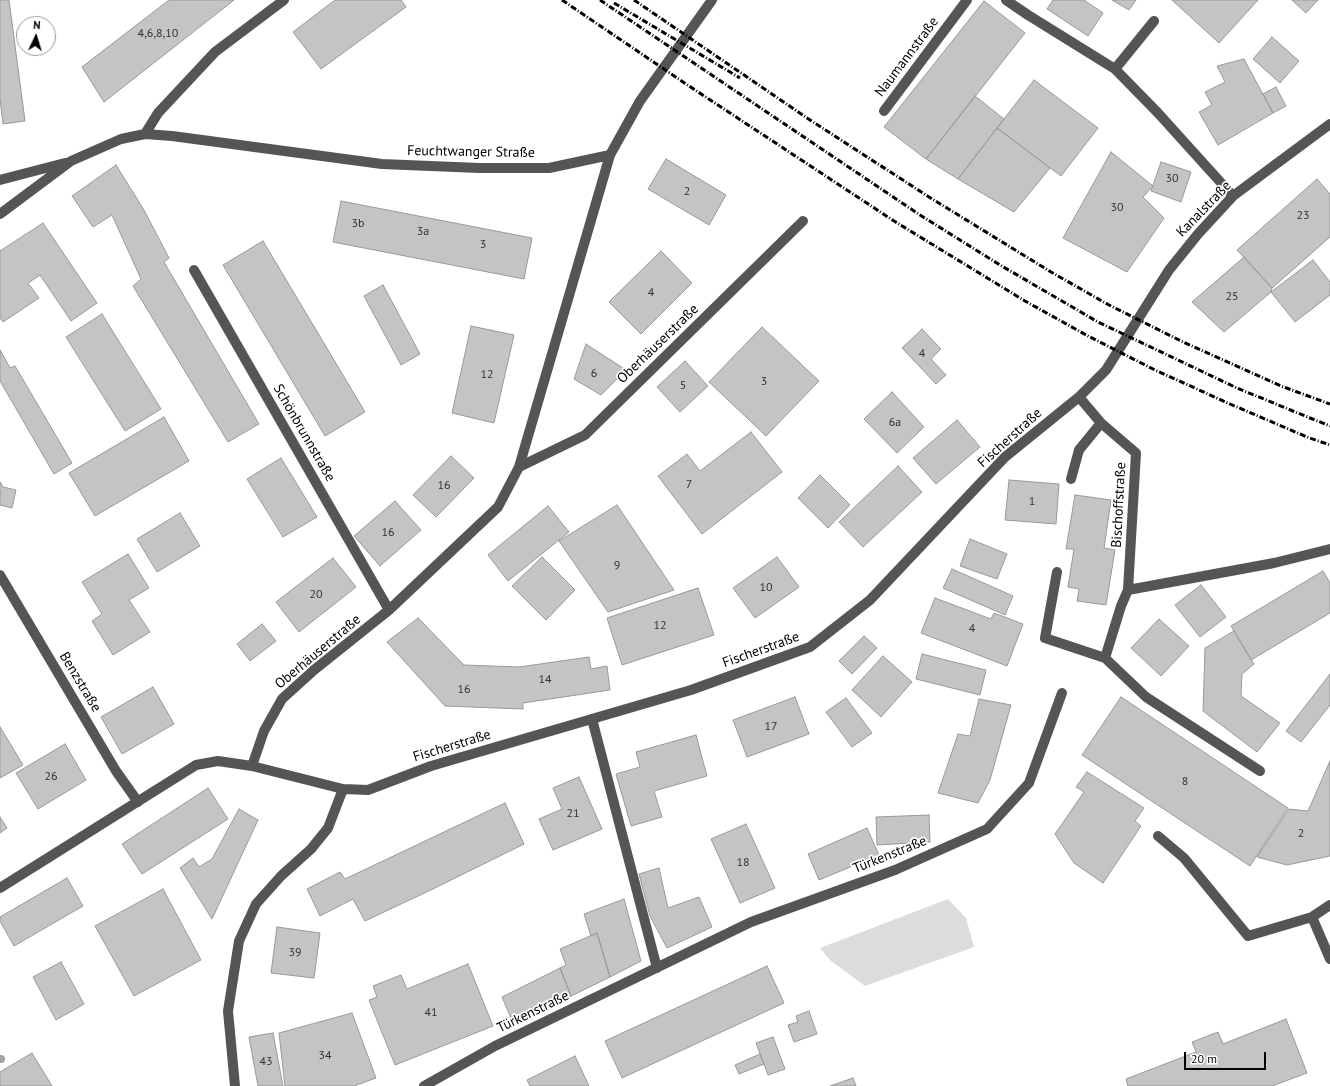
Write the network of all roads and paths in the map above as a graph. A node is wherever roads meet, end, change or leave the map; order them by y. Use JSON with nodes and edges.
{"nodes":[{"id":1,"x":284,"y":0,"type":"edge"},
{"id":2,"x":712,"y":0,"type":"edge"},
{"id":3,"x":967,"y":0,"type":"edge"},
{"id":4,"x":1006,"y":0,"type":"edge"},
{"id":5,"x":1154,"y":21,"type":"dead end"},
{"id":6,"x":1115,"y":69,"type":"junction"},
{"id":7,"x":884,"y":111,"type":"dead end"},
{"id":8,"x":1330,"y":124,"type":"edge"},
{"id":9,"x":145,"y":134,"type":"junction"},
{"id":10,"x":610,"y":156,"type":"junction"},
{"id":11,"x":70,"y":161,"type":"junction"},
{"id":12,"x":0,"y":180,"type":"edge"},
{"id":13,"x":1233,"y":196,"type":"junction"},
{"id":14,"x":0,"y":214,"type":"edge"},
{"id":15,"x":803,"y":221,"type":"dead end"},
{"id":16,"x":194,"y":270,"type":"dead end"},
{"id":17,"x":1138,"y":318,"type":"joint"},
{"id":18,"x":1079,"y":397,"type":"junction"},
{"id":19,"x":1101,"y":423,"type":"junction"},
{"id":20,"x":518,"y":467,"type":"junction"},
{"id":21,"x":1071,"y":479,"type":"dead end"},
{"id":22,"x":1330,"y":550,"type":"edge"},
{"id":23,"x":1057,"y":572,"type":"dead end"},
{"id":24,"x":0,"y":575,"type":"edge"},
{"id":25,"x":1128,"y":590,"type":"junction"},
{"id":26,"x":389,"y":610,"type":"junction"},
{"id":27,"x":1105,"y":658,"type":"junction"},
{"id":28,"x":1062,"y":693,"type":"dead end"},
{"id":29,"x":592,"y":719,"type":"junction"},
{"id":30,"x":252,"y":766,"type":"junction"},
{"id":31,"x":1260,"y":771,"type":"dead end"},
{"id":32,"x":343,"y":789,"type":"junction"},
{"id":33,"x":138,"y":802,"type":"junction"},
{"id":34,"x":1158,"y":836,"type":"dead end"},
{"id":35,"x":0,"y":888,"type":"edge"},
{"id":36,"x":1330,"y":905,"type":"edge"},
{"id":37,"x":1312,"y":917,"type":"junction"},
{"id":38,"x":1330,"y":959,"type":"edge"},
{"id":39,"x":657,"y":968,"type":"junction"},
{"id":40,"x":235,"y":1086,"type":"edge"},
{"id":41,"x":424,"y":1086,"type":"edge"}],
"edges":[{"from":1,"to":9,"type":"street"},
{"from":2,"to":10,"type":"street"},
{"from":3,"to":7,"type":"street","name":"Naumannstraße"},
{"from":4,"to":6,"type":"street"},
{"from":5,"to":6,"type":"street"},
{"from":6,"to":13,"type":"street"},
{"from":8,"to":13,"type":"street","name":"Kanalstraße"},
{"from":9,"to":10,"type":"street","name":"Feuchtwanger Straße"},
{"from":9,"to":11,"type":"street","name":"Feuchtwanger Straße"},
{"from":10,"to":20,"type":"street","name":"Oberhäuserstraße"},
{"from":11,"to":12,"type":"street"},
{"from":11,"to":14,"type":"street","name":"Feuchtwanger Straße"},
{"from":13,"to":17,"type":"street","name":"Kanalstraße"},
{"from":15,"to":20,"type":"street","name":"Oberhäuserstraße"},
{"from":16,"to":26,"type":"street","name":"Schönbrunnstraße"},
{"from":17,"to":18,"type":"street","name":"Fischerstraße"},
{"from":18,"to":19,"type":"street","name":"Bischoffstraße"},
{"from":18,"to":29,"type":"street","name":"Fischerstraße"},
{"from":19,"to":21,"type":"street"},
{"from":19,"to":25,"type":"street","name":"Bischoffstraße"},
{"from":20,"to":26,"type":"street","name":"Oberhäuserstraße"},
{"from":22,"to":25,"type":"street"},
{"from":23,"to":27,"type":"street"},
{"from":24,"to":33,"type":"street","name":"Benzstraße"},
{"from":25,"to":27,"type":"street","name":"Bischoffstraße"},
{"from":26,"to":30,"type":"street","name":"Oberhäuserstraße"},
{"from":27,"to":31,"type":"street"},
{"from":28,"to":39,"type":"street","name":"Türkenstraße"},
{"from":29,"to":32,"type":"street","name":"Fischerstraße"},
{"from":29,"to":39,"type":"street"},
{"from":30,"to":32,"type":"street","name":"Fischerstraße"},
{"from":30,"to":33,"type":"street"},
{"from":32,"to":40,"type":"street"},
{"from":33,"to":35,"type":"street"},
{"from":34,"to":37,"type":"street"},
{"from":36,"to":37,"type":"street"},
{"from":37,"to":38,"type":"street"},
{"from":39,"to":41,"type":"street","name":"Türkenstraße"}]}
